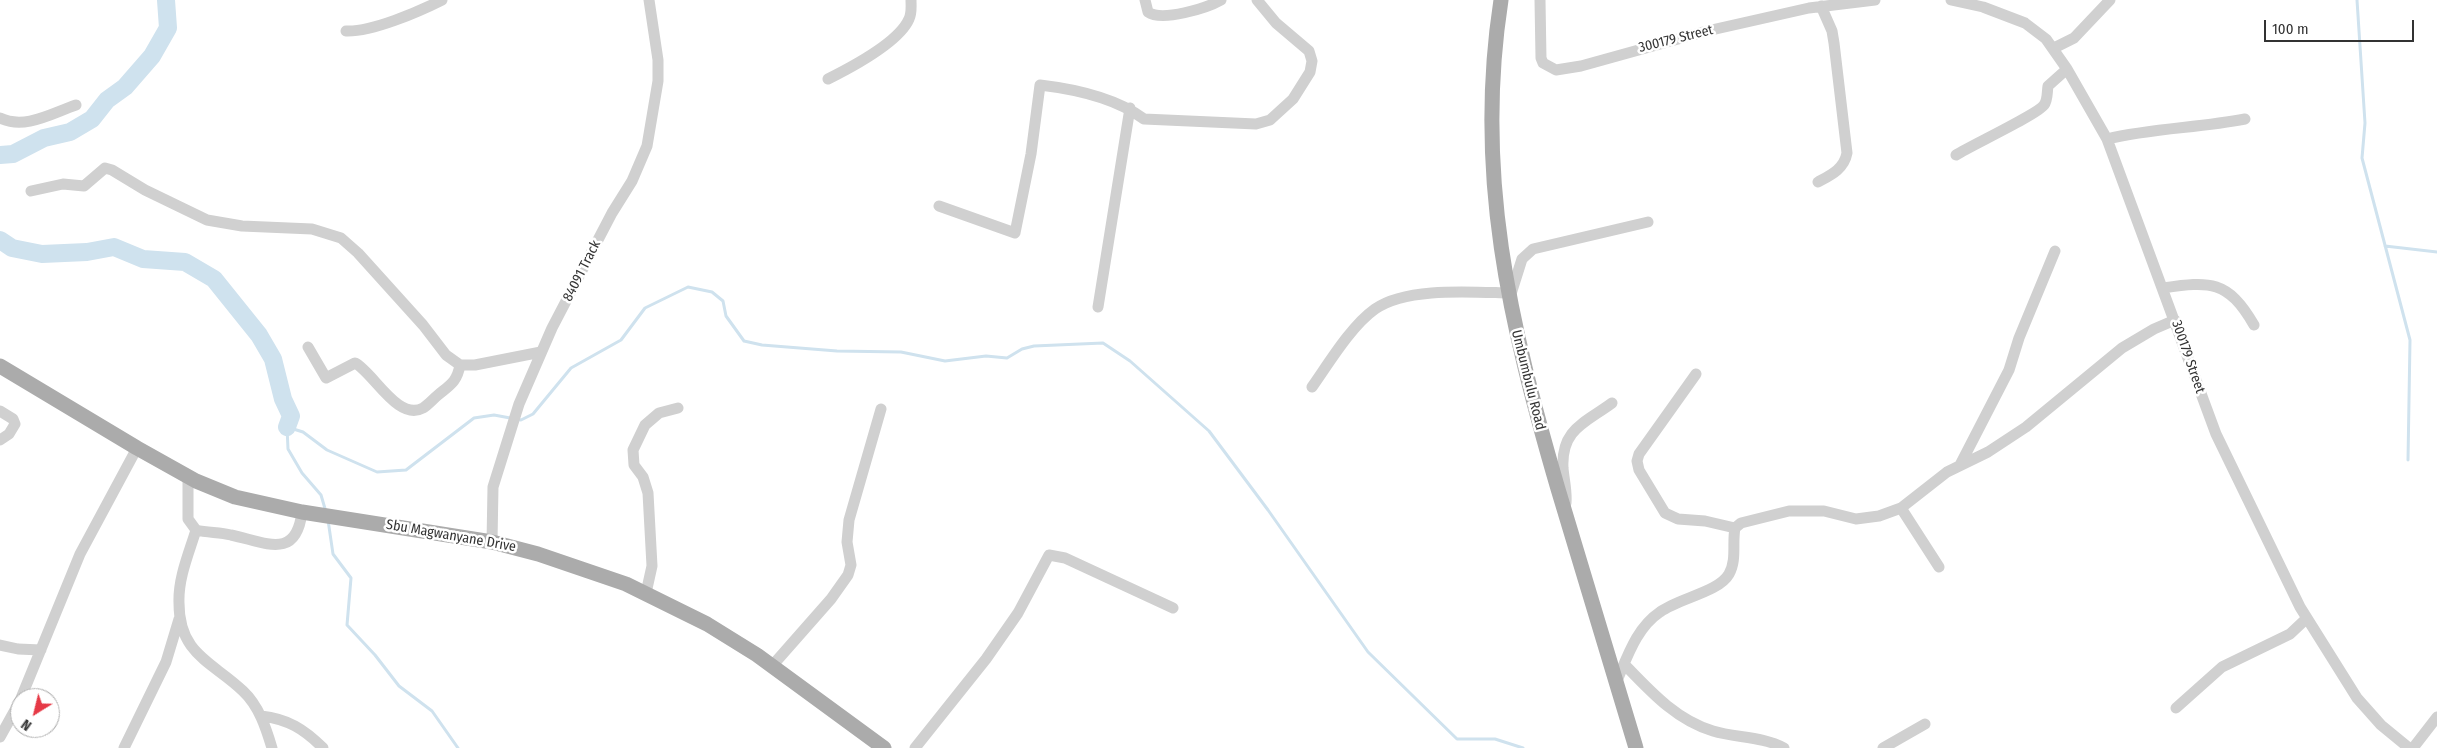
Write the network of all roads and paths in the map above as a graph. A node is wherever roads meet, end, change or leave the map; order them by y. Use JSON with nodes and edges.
{"nodes":[{"id":1,"x":442,"y":0,"type":"edge"},
{"id":2,"x":649,"y":0,"type":"edge"},
{"id":3,"x":911,"y":0,"type":"edge"},
{"id":4,"x":1145,"y":0,"type":"edge"},
{"id":5,"x":1221,"y":0,"type":"edge"},
{"id":6,"x":1257,"y":0,"type":"edge"},
{"id":7,"x":1501,"y":0,"type":"edge"},
{"id":8,"x":1540,"y":0,"type":"edge"},
{"id":9,"x":1875,"y":0,"type":"edge"},
{"id":10,"x":1951,"y":0,"type":"edge"},
{"id":11,"x":2110,"y":0,"type":"edge"},
{"id":12,"x":1810,"y":5,"type":"edge"},
{"id":13,"x":346,"y":31,"type":"dead end"},
{"id":14,"x":2054,"y":48,"type":"junction"},
{"id":15,"x":2067,"y":69,"type":"junction"},
{"id":16,"x":828,"y":79,"type":"dead end"},
{"id":17,"x":76,"y":105,"type":"dead end"},
{"id":18,"x":1130,"y":108,"type":"junction"},
{"id":19,"x":0,"y":118,"type":"edge"},
{"id":20,"x":2245,"y":119,"type":"dead end"},
{"id":21,"x":2107,"y":139,"type":"junction"},
{"id":22,"x":1956,"y":155,"type":"dead end"},
{"id":23,"x":1818,"y":182,"type":"dead end"},
{"id":24,"x":32,"y":191,"type":"dead end"},
{"id":25,"x":939,"y":206,"type":"dead end"},
{"id":26,"x":1648,"y":222,"type":"dead end"},
{"id":27,"x":2055,"y":251,"type":"dead end"},
{"id":28,"x":2163,"y":288,"type":"junction"},
{"id":29,"x":1508,"y":296,"type":"junction"},
{"id":30,"x":1098,"y":307,"type":"dead end"},
{"id":31,"x":2175,"y":320,"type":"junction"},
{"id":32,"x":2254,"y":325,"type":"dead end"},
{"id":33,"x":308,"y":347,"type":"dead end"},
{"id":34,"x":541,"y":352,"type":"junction"},
{"id":35,"x":460,"y":365,"type":"junction"},
{"id":36,"x":0,"y":366,"type":"edge"},
{"id":37,"x":1696,"y":374,"type":"dead end"},
{"id":38,"x":1312,"y":387,"type":"dead end"},
{"id":39,"x":1612,"y":403,"type":"dead end"},
{"id":40,"x":678,"y":408,"type":"dead end"},
{"id":41,"x":881,"y":409,"type":"dead end"},
{"id":42,"x":0,"y":411,"type":"edge"},
{"id":43,"x":0,"y":440,"type":"edge"},
{"id":44,"x":138,"y":448,"type":"junction"},
{"id":45,"x":1960,"y":465,"type":"junction"},
{"id":46,"x":188,"y":476,"type":"junction"},
{"id":47,"x":1901,"y":508,"type":"junction"},
{"id":48,"x":1565,"y":512,"type":"junction"},
{"id":49,"x":306,"y":513,"type":"junction"},
{"id":50,"x":1735,"y":528,"type":"junction"},
{"id":51,"x":196,"y":530,"type":"junction"},
{"id":52,"x":492,"y":542,"type":"junction"},
{"id":53,"x":1939,"y":567,"type":"dead end"},
{"id":54,"x":646,"y":593,"type":"junction"},
{"id":55,"x":1173,"y":608,"type":"dead end"},
{"id":56,"x":179,"y":618,"type":"junction"},
{"id":57,"x":2307,"y":618,"type":"junction"},
{"id":58,"x":0,"y":645,"type":"edge"},
{"id":59,"x":41,"y":650,"type":"junction"},
{"id":60,"x":1624,"y":664,"type":"junction"},
{"id":61,"x":772,"y":666,"type":"junction"},
{"id":62,"x":1616,"y":683,"type":"junction"},
{"id":63,"x":25,"y":688,"type":"edge"},
{"id":64,"x":2176,"y":708,"type":"dead end"},
{"id":65,"x":261,"y":716,"type":"junction"},
{"id":66,"x":2437,"y":717,"type":"edge"},
{"id":67,"x":10,"y":719,"type":"edge"},
{"id":68,"x":1925,"y":724,"type":"dead end"},
{"id":69,"x":0,"y":737,"type":"edge"},
{"id":70,"x":124,"y":748,"type":"edge"},
{"id":71,"x":272,"y":748,"type":"edge"},
{"id":72,"x":323,"y":748,"type":"edge"},
{"id":73,"x":884,"y":748,"type":"edge"},
{"id":74,"x":915,"y":748,"type":"edge"},
{"id":75,"x":1636,"y":748,"type":"edge"},
{"id":76,"x":1784,"y":748,"type":"edge"},
{"id":77,"x":1883,"y":748,"type":"edge"},
{"id":78,"x":2409,"y":748,"type":"edge"},
{"id":79,"x":2413,"y":748,"type":"edge"}],
"edges":[{"from":1,"to":13,"type":"street"},
{"from":2,"to":34,"type":"street","name":"84091 Track"},
{"from":3,"to":16,"type":"street"},
{"from":4,"to":5,"type":"street"},
{"from":6,"to":18,"type":"street"},
{"from":7,"to":29,"type":"main road","name":"Umbumbulu Road"},
{"from":8,"to":12,"type":"street","name":"300179 Street"},
{"from":9,"to":12,"type":"street","name":"300179 Street"},
{"from":10,"to":14,"type":"street","name":"300179 Street"},
{"from":11,"to":14,"type":"street"},
{"from":12,"to":23,"type":"street"},
{"from":14,"to":15,"type":"street","name":"300179 Street"},
{"from":15,"to":21,"type":"street","name":"300179 Street"},
{"from":15,"to":22,"type":"street"},
{"from":17,"to":19,"type":"street"},
{"from":18,"to":25,"type":"street"},
{"from":18,"to":30,"type":"street"},
{"from":20,"to":21,"type":"street"},
{"from":21,"to":28,"type":"street","name":"300179 Street"},
{"from":24,"to":35,"type":"street"},
{"from":26,"to":29,"type":"street"},
{"from":27,"to":45,"type":"street"},
{"from":28,"to":31,"type":"street","name":"300179 Street"},
{"from":28,"to":32,"type":"street"},
{"from":29,"to":38,"type":"street"},
{"from":29,"to":48,"type":"main road","name":"Umbumbulu Road"},
{"from":31,"to":45,"type":"street"},
{"from":31,"to":57,"type":"street","name":"300179 Street"},
{"from":33,"to":35,"type":"street"},
{"from":34,"to":35,"type":"street"},
{"from":34,"to":52,"type":"street","name":"84091 Track"},
{"from":36,"to":44,"type":"main road","name":"Sbu Magwanyane Drive"},
{"from":37,"to":50,"type":"street"},
{"from":39,"to":48,"type":"street"},
{"from":40,"to":54,"type":"street"},
{"from":41,"to":61,"type":"street"},
{"from":42,"to":43,"type":"street"},
{"from":44,"to":46,"type":"main road","name":"Sbu Magwanyane Drive"},
{"from":44,"to":59,"type":"street"},
{"from":45,"to":47,"type":"street"},
{"from":46,"to":49,"type":"main road","name":"Sbu Magwanyane Drive"},
{"from":46,"to":51,"type":"street"},
{"from":47,"to":50,"type":"street"},
{"from":47,"to":53,"type":"street"},
{"from":48,"to":62,"type":"main road","name":"Umbumbulu Road"},
{"from":49,"to":51,"type":"street"},
{"from":49,"to":52,"type":"main road","name":"Sbu Magwanyane Drive"},
{"from":50,"to":60,"type":"street"},
{"from":51,"to":56,"type":"street"},
{"from":52,"to":54,"type":"main road","name":"Sbu Magwanyane Drive"},
{"from":54,"to":61,"type":"main road","name":"Sbu Magwanyane Drive"},
{"from":55,"to":74,"type":"street"},
{"from":56,"to":65,"type":"street"},
{"from":56,"to":70,"type":"street"},
{"from":57,"to":64,"type":"street"},
{"from":57,"to":78,"type":"street","name":"300179 Street"},
{"from":58,"to":59,"type":"street"},
{"from":59,"to":63,"type":"street"},
{"from":60,"to":62,"type":"street"},
{"from":60,"to":76,"type":"street"},
{"from":61,"to":73,"type":"main road","name":"Sbu Magwanyane Drive"},
{"from":62,"to":75,"type":"main road","name":"Umbumbulu Road"},
{"from":65,"to":71,"type":"street"},
{"from":65,"to":72,"type":"street"},
{"from":66,"to":79,"type":"street"},
{"from":67,"to":69,"type":"street"},
{"from":68,"to":77,"type":"street"}]}
